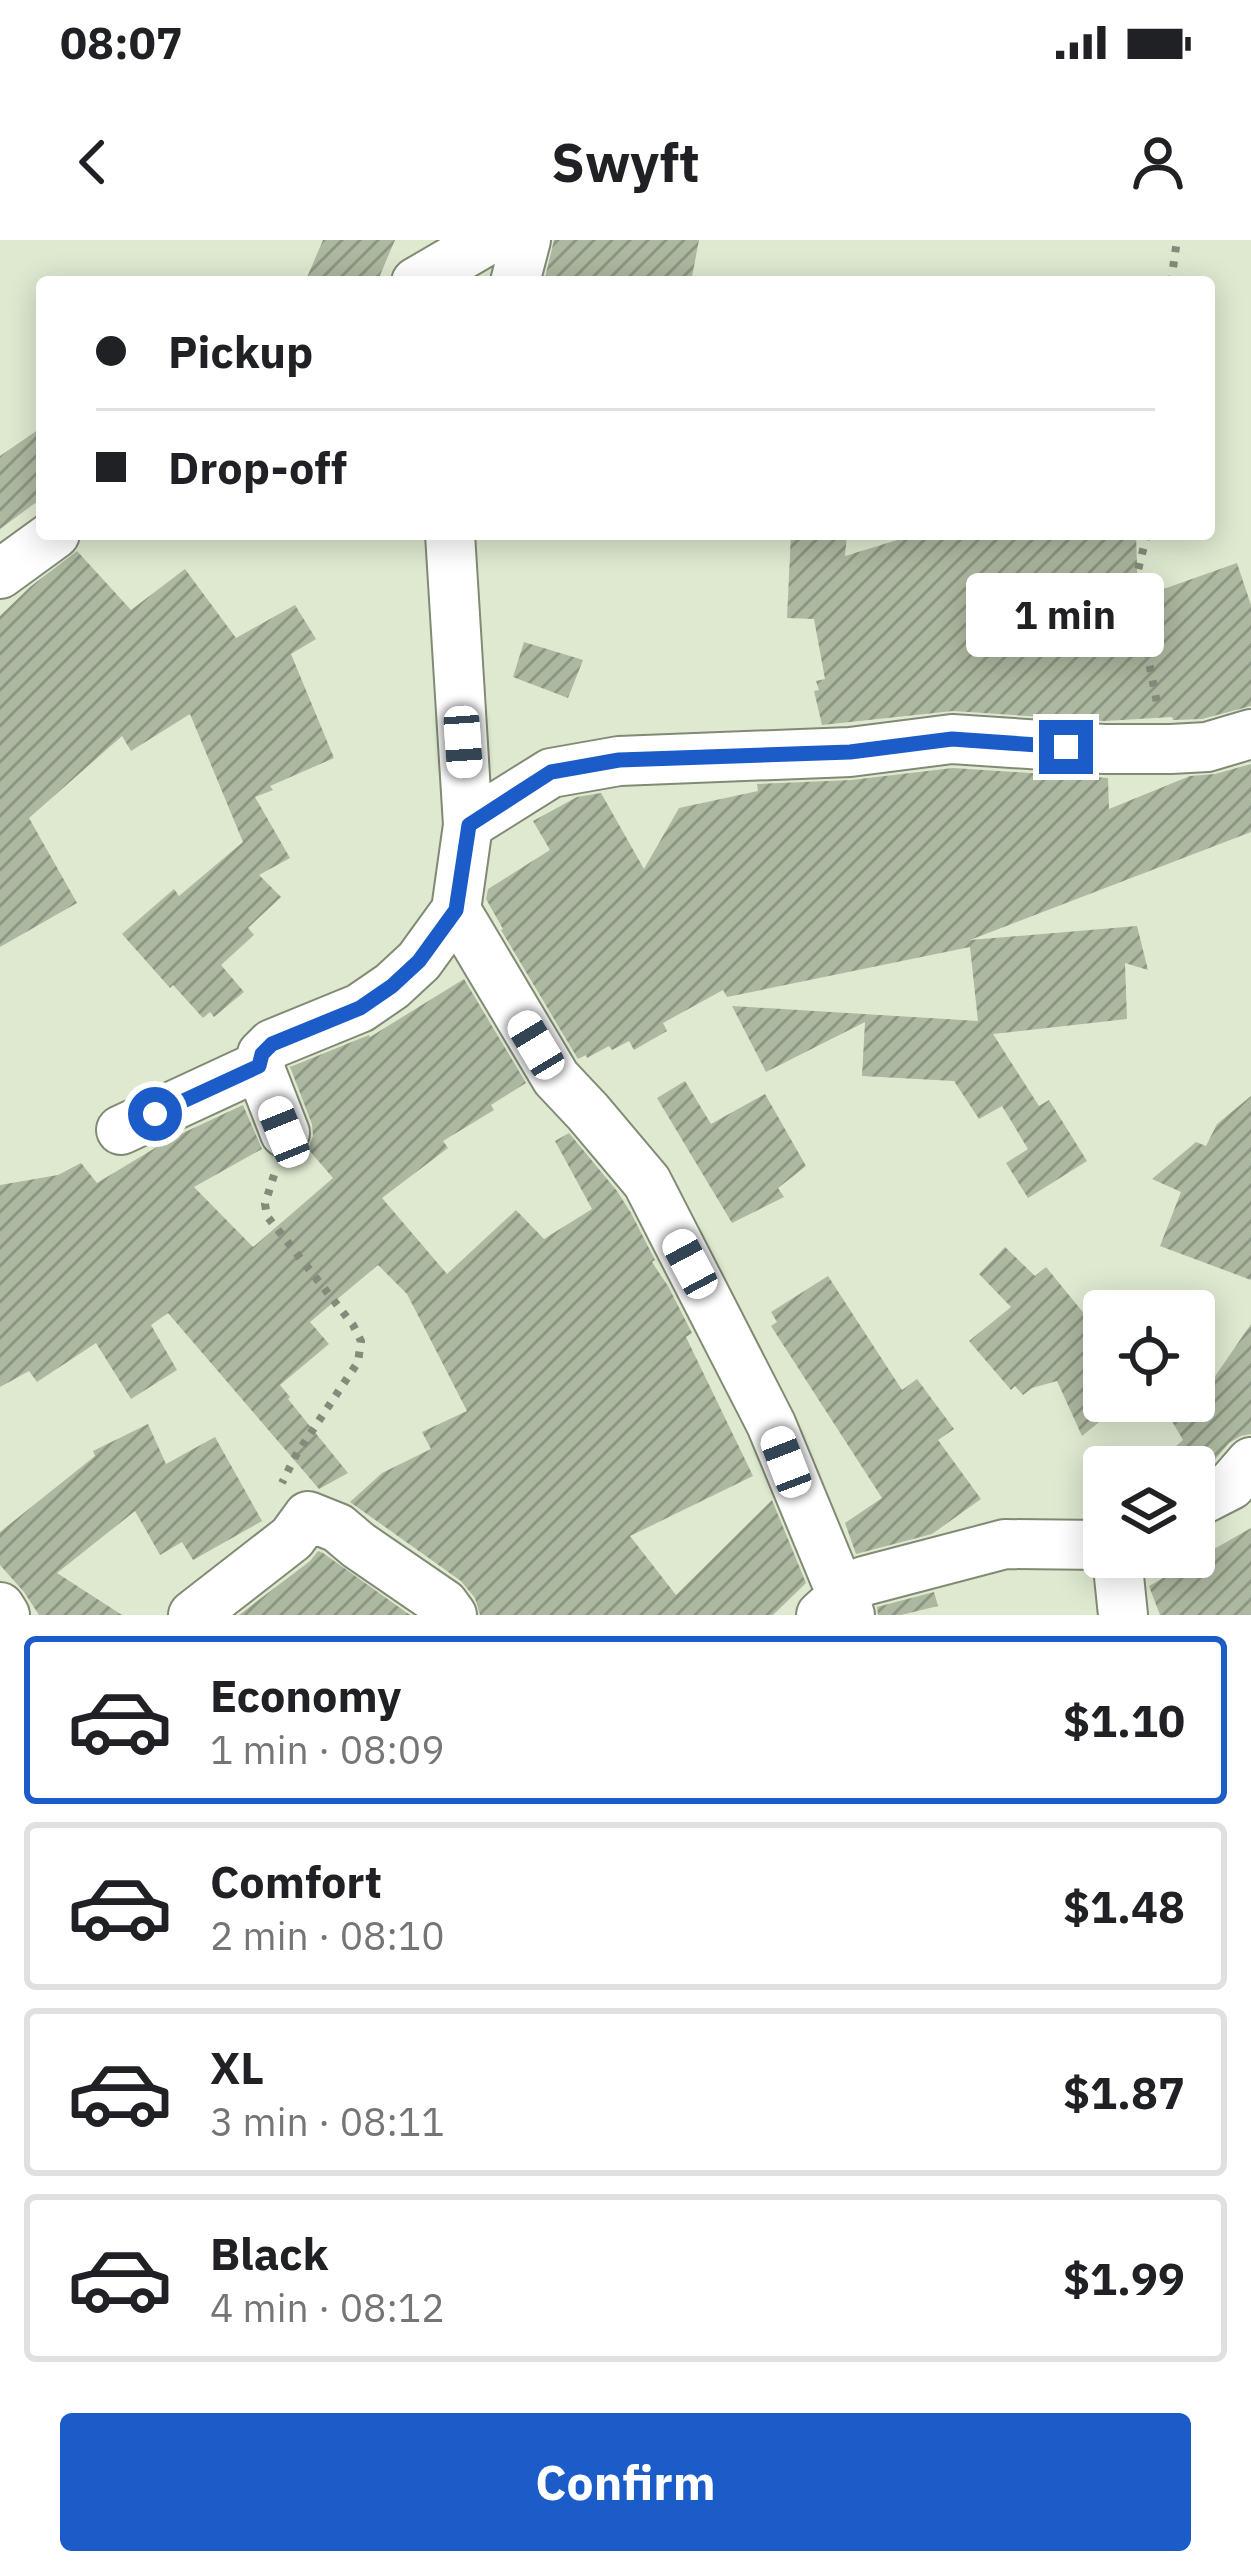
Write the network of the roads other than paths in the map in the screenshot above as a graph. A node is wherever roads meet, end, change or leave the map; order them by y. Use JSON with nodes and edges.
{"nodes":[{"id":1,"x":488,"y":240,"type":"edge"},
{"id":2,"x":526,"y":240,"type":"edge"},
{"id":3,"x":426,"y":276,"type":"edge"},
{"id":4,"x":517,"y":276,"type":"edge"},
{"id":5,"x":47,"y":540,"type":"edge"},
{"id":6,"x":450,"y":540,"type":"edge"},
{"id":7,"x":0,"y":574,"type":"edge"},
{"id":8,"x":1251,"y":734,"type":"edge"},
{"id":9,"x":469,"y":825,"type":"junction"},
{"id":10,"x":456,"y":910,"type":"junction"},
{"id":11,"x":259,"y":1066,"type":"junction"},
{"id":12,"x":121,"y":1130,"type":"dead end"},
{"id":13,"x":284,"y":1132,"type":"road end"},
{"id":14,"x":1251,"y":1462,"type":"edge"},
{"id":15,"x":1215,"y":1493,"type":"edge"},
{"id":16,"x":1083,"y":1546,"type":"edge"},
{"id":17,"x":1119,"y":1578,"type":"edge"},
{"id":18,"x":0,"y":1607,"type":"edge"},
{"id":19,"x":838,"y":1608,"type":"edge"},
{"id":20,"x":5,"y":1615,"type":"edge"},
{"id":21,"x":194,"y":1615,"type":"edge"},
{"id":22,"x":452,"y":1615,"type":"edge"},
{"id":23,"x":1123,"y":1615,"type":"edge"}],
"edges":[{"from":1,"to":3,"type":"street"},
{"from":2,"to":4,"type":"street"},
{"from":5,"to":7,"type":"street"},
{"from":6,"to":9,"type":"street"},
{"from":8,"to":9,"type":"street"},
{"from":9,"to":10,"type":"street"},
{"from":10,"to":11,"type":"street"},
{"from":10,"to":19,"type":"street"},
{"from":11,"to":12,"type":"street"},
{"from":11,"to":13,"type":"street"},
{"from":14,"to":15,"type":"street"},
{"from":16,"to":19,"type":"street"},
{"from":17,"to":23,"type":"street"},
{"from":18,"to":20,"type":"street"},
{"from":21,"to":22,"type":"street"}]}
